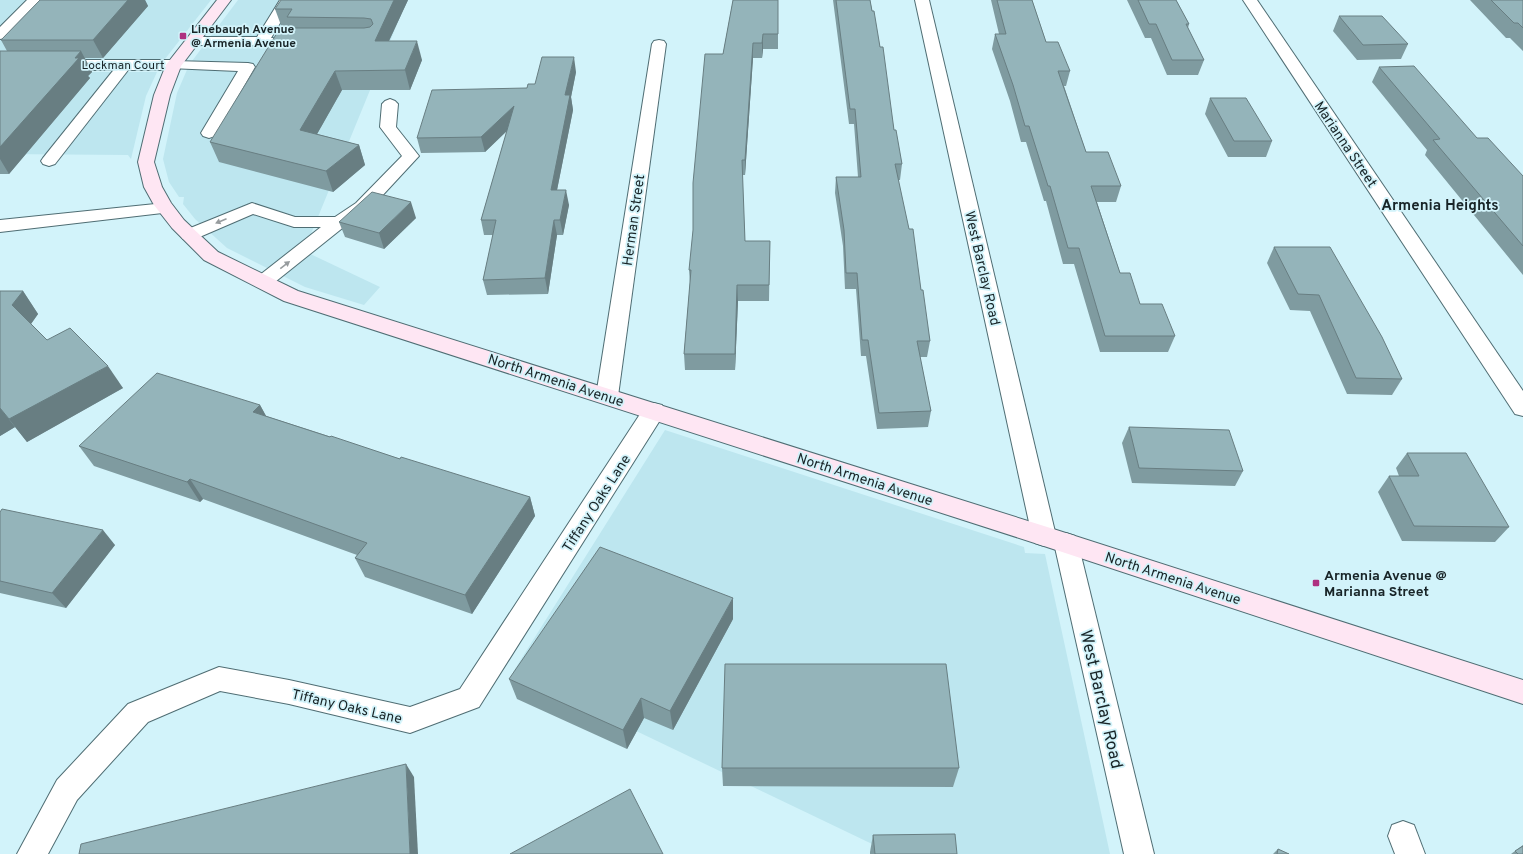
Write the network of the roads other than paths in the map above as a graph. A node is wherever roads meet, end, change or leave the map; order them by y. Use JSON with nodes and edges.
{"nodes":[{"id":1,"x":35,"y":0,"type":"edge"},
{"id":2,"x":224,"y":0,"type":"edge"},
{"id":3,"x":287,"y":0,"type":"edge"},
{"id":4,"x":922,"y":0,"type":"edge"},
{"id":5,"x":1250,"y":0,"type":"edge"},
{"id":6,"x":0,"y":35,"type":"edge"},
{"id":7,"x":193,"y":41,"type":"junction"},
{"id":8,"x":261,"y":42,"type":"junction"},
{"id":9,"x":316,"y":42,"type":"edge"},
{"id":10,"x":659,"y":44,"type":"dead end"},
{"id":11,"x":0,"y":65,"type":"edge"},
{"id":12,"x":125,"y":65,"type":"junction"},
{"id":13,"x":174,"y":65,"type":"junction"},
{"id":14,"x":390,"y":104,"type":"dead end"},
{"id":15,"x":210,"y":133,"type":"dead end"},
{"id":16,"x":49,"y":161,"type":"dead end"},
{"id":17,"x":165,"y":208,"type":"junction"},
{"id":18,"x":339,"y":222,"type":"junction"},
{"id":19,"x":0,"y":226,"type":"edge"},
{"id":20,"x":189,"y":235,"type":"junction"},
{"id":21,"x":263,"y":282,"type":"junction"},
{"id":22,"x":607,"y":396,"type":"junction"},
{"id":23,"x":1523,"y":408,"type":"edge"},
{"id":24,"x":654,"y":412,"type":"junction"},
{"id":25,"x":1055,"y":540,"type":"junction"},
{"id":26,"x":1523,"y":692,"type":"edge"},
{"id":27,"x":32,"y":854,"type":"edge"},
{"id":28,"x":1138,"y":854,"type":"edge"}],
"edges":[{"from":1,"to":6,"type":"lane"},
{"from":2,"to":7,"type":"main road","name":"North Armenia Avenue"},
{"from":3,"to":8,"type":"lane"},
{"from":4,"to":25,"type":"street","name":"West Barclay Road"},
{"from":5,"to":23,"type":"street","name":"Marianna Street"},
{"from":7,"to":8,"type":"lane"},
{"from":7,"to":13,"type":"main road","name":"North Armenia Avenue"},
{"from":8,"to":9,"type":"lane"},
{"from":10,"to":22,"type":"street","name":"Herman Street"},
{"from":11,"to":12,"type":"street","name":"Lockman Court"},
{"from":12,"to":13,"type":"street","name":"Lockman Court"},
{"from":12,"to":16,"type":"lane"},
{"from":13,"to":15,"type":"lane"},
{"from":13,"to":17,"type":"main road","name":"North Armenia Avenue"},
{"from":14,"to":18,"type":"lane"},
{"from":17,"to":19,"type":"street"},
{"from":17,"to":20,"type":"main road","name":"North Armenia Avenue"},
{"from":18,"to":20,"type":"lane","one_way":true},
{"from":21,"to":18,"type":"lane","one_way":true},
{"from":20,"to":21,"type":"main road","name":"North Armenia Avenue"},
{"from":21,"to":22,"type":"main road","name":"North Armenia Avenue"},
{"from":22,"to":24,"type":"main road","name":"North Armenia Avenue"},
{"from":24,"to":25,"type":"main road","name":"North Armenia Avenue"},
{"from":24,"to":27,"type":"street","name":"Tiffany Oaks Lane"},
{"from":25,"to":26,"type":"main road","name":"North Armenia Avenue"},
{"from":25,"to":28,"type":"street","name":"West Barclay Road"}]}
